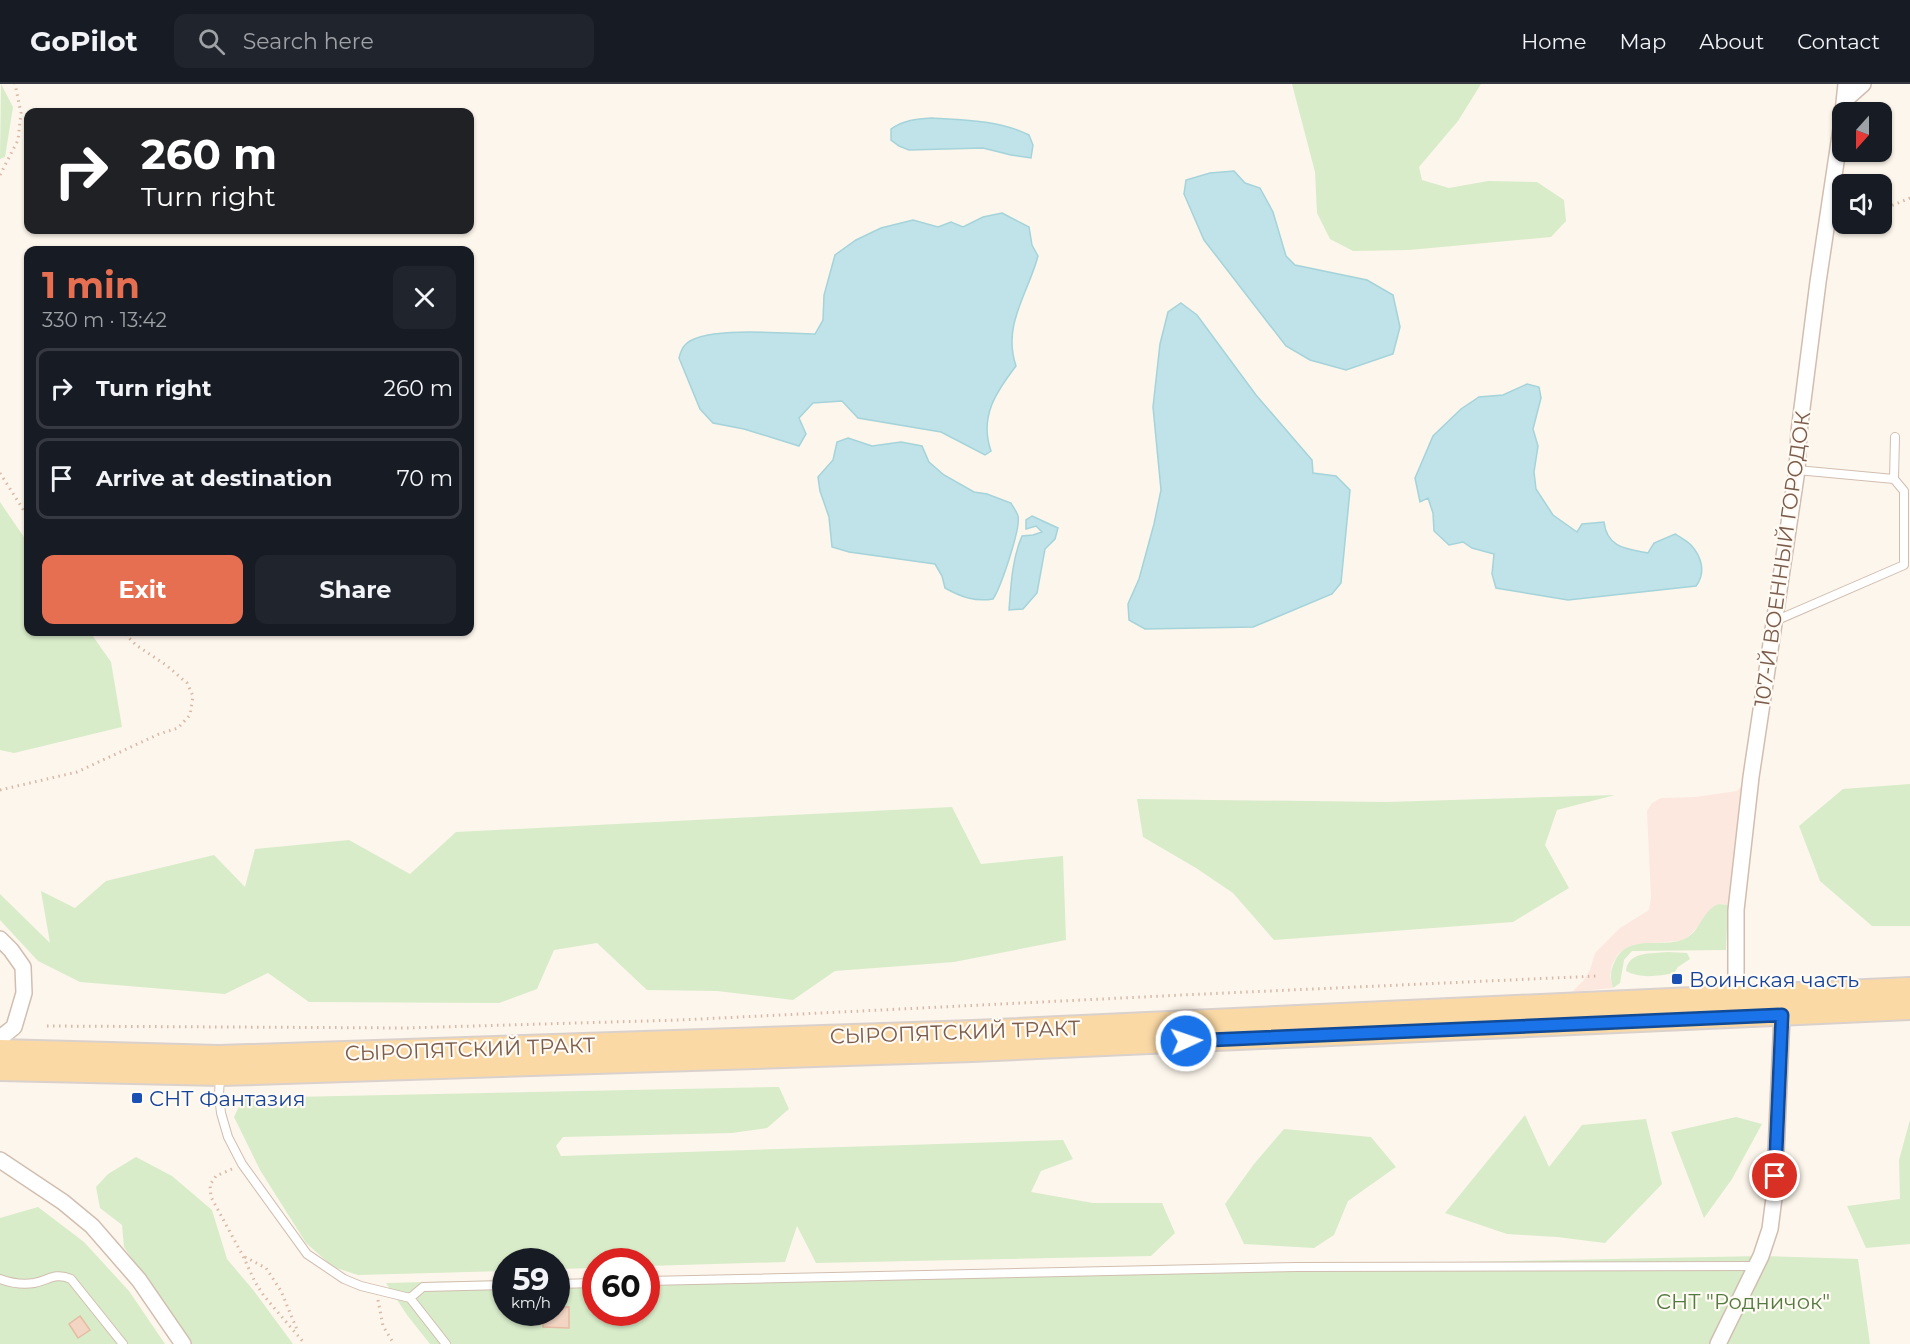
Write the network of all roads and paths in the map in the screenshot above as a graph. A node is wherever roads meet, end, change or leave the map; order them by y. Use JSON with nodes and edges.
{"nodes":[{"id":1,"x":15,"y":84,"type":"edge"},
{"id":2,"x":1846,"y":84,"type":"edge"},
{"id":3,"x":1863,"y":84,"type":"edge"},
{"id":4,"x":1844,"y":102,"type":"edge"},
{"id":5,"x":1847,"y":102,"type":"edge"},
{"id":6,"x":1836,"y":162,"type":"edge"},
{"id":7,"x":0,"y":175,"type":"edge"},
{"id":8,"x":1910,"y":198,"type":"edge"},
{"id":9,"x":1892,"y":205,"type":"edge"},
{"id":10,"x":1895,"y":437,"type":"dead end"},
{"id":11,"x":1797,"y":470,"type":"junction"},
{"id":12,"x":0,"y":473,"type":"edge"},
{"id":13,"x":1894,"y":479,"type":"junction"},
{"id":14,"x":24,"y":511,"type":"edge"},
{"id":15,"x":1775,"y":621,"type":"junction"},
{"id":16,"x":127,"y":636,"type":"edge"},
{"id":17,"x":0,"y":790,"type":"edge"},
{"id":18,"x":0,"y":939,"type":"edge"},
{"id":19,"x":1597,"y":976,"type":"dead end"},
{"id":20,"x":1910,"y":989,"type":"edge"},
{"id":21,"x":1736,"y":998,"type":"junction"},
{"id":22,"x":1910,"y":1008,"type":"edge"},
{"id":23,"x":1782,"y":1015,"type":"junction"},
{"id":24,"x":47,"y":1026,"type":"dead end"},
{"id":25,"x":0,"y":1038,"type":"edge"},
{"id":26,"x":0,"y":1051,"type":"edge"},
{"id":27,"x":0,"y":1069,"type":"edge"},
{"id":28,"x":221,"y":1074,"type":"junction"},
{"id":29,"x":0,"y":1160,"type":"edge"},
{"id":30,"x":242,"y":1164,"type":"junction"},
{"id":31,"x":243,"y":1256,"type":"junction"},
{"id":32,"x":1756,"y":1266,"type":"junction"},
{"id":33,"x":0,"y":1280,"type":"edge"},
{"id":34,"x":660,"y":1281,"type":"edge"},
{"id":35,"x":492,"y":1285,"type":"edge"},
{"id":36,"x":376,"y":1290,"type":"junction"},
{"id":37,"x":410,"y":1298,"type":"junction"},
{"id":38,"x":299,"y":1336,"type":"junction"},
{"id":39,"x":123,"y":1344,"type":"edge"},
{"id":40,"x":183,"y":1344,"type":"edge"},
{"id":41,"x":305,"y":1344,"type":"edge"},
{"id":42,"x":394,"y":1344,"type":"edge"},
{"id":43,"x":446,"y":1344,"type":"edge"},
{"id":44,"x":1718,"y":1344,"type":"edge"}],
"edges":[{"from":1,"to":7,"type":"path"},
{"from":2,"to":4,"type":"street"},
{"from":3,"to":5,"type":"street"},
{"from":6,"to":11,"type":"street","name":"107-Й ВОЕННЫЙ ГОРОДОК"},
{"from":8,"to":9,"type":"path"},
{"from":10,"to":13,"type":"lane"},
{"from":11,"to":13,"type":"lane"},
{"from":11,"to":15,"type":"street","name":"107-Й ВОЕННЫЙ ГОРОДОК"},
{"from":12,"to":14,"type":"path"},
{"from":13,"to":15,"type":"lane"},
{"from":15,"to":21,"type":"street","name":"107-Й ВОЕННЫЙ ГОРОДОК"},
{"from":16,"to":17,"type":"path"},
{"from":18,"to":25,"type":"street"},
{"from":19,"to":24,"type":"path"},
{"from":20,"to":21,"type":"main road","name":"СЫРОПЯТСКИЙ ТРАКТ"},
{"from":21,"to":26,"type":"main road","name":"СЫРОПЯТСКИЙ ТРАКТ"},
{"from":22,"to":23,"type":"main road","name":"СЫРОПЯТСКИЙ ТРАКТ"},
{"from":23,"to":28,"type":"main road","name":"СЫРОПЯТСКИЙ ТРАКТ"},
{"from":23,"to":32,"type":"street"},
{"from":27,"to":28,"type":"main road","name":"СЫРОПЯТСКИЙ ТРАКТ"},
{"from":28,"to":30,"type":"lane"},
{"from":29,"to":40,"type":"street"},
{"from":30,"to":31,"type":"path"},
{"from":30,"to":36,"type":"lane"},
{"from":31,"to":38,"type":"path"},
{"from":31,"to":38,"type":"path"},
{"from":32,"to":34,"type":"lane"},
{"from":32,"to":44,"type":"street"},
{"from":33,"to":39,"type":"lane"},
{"from":35,"to":37,"type":"lane"},
{"from":36,"to":37,"type":"lane"},
{"from":36,"to":42,"type":"path"},
{"from":37,"to":43,"type":"lane"},
{"from":38,"to":41,"type":"path"}]}
